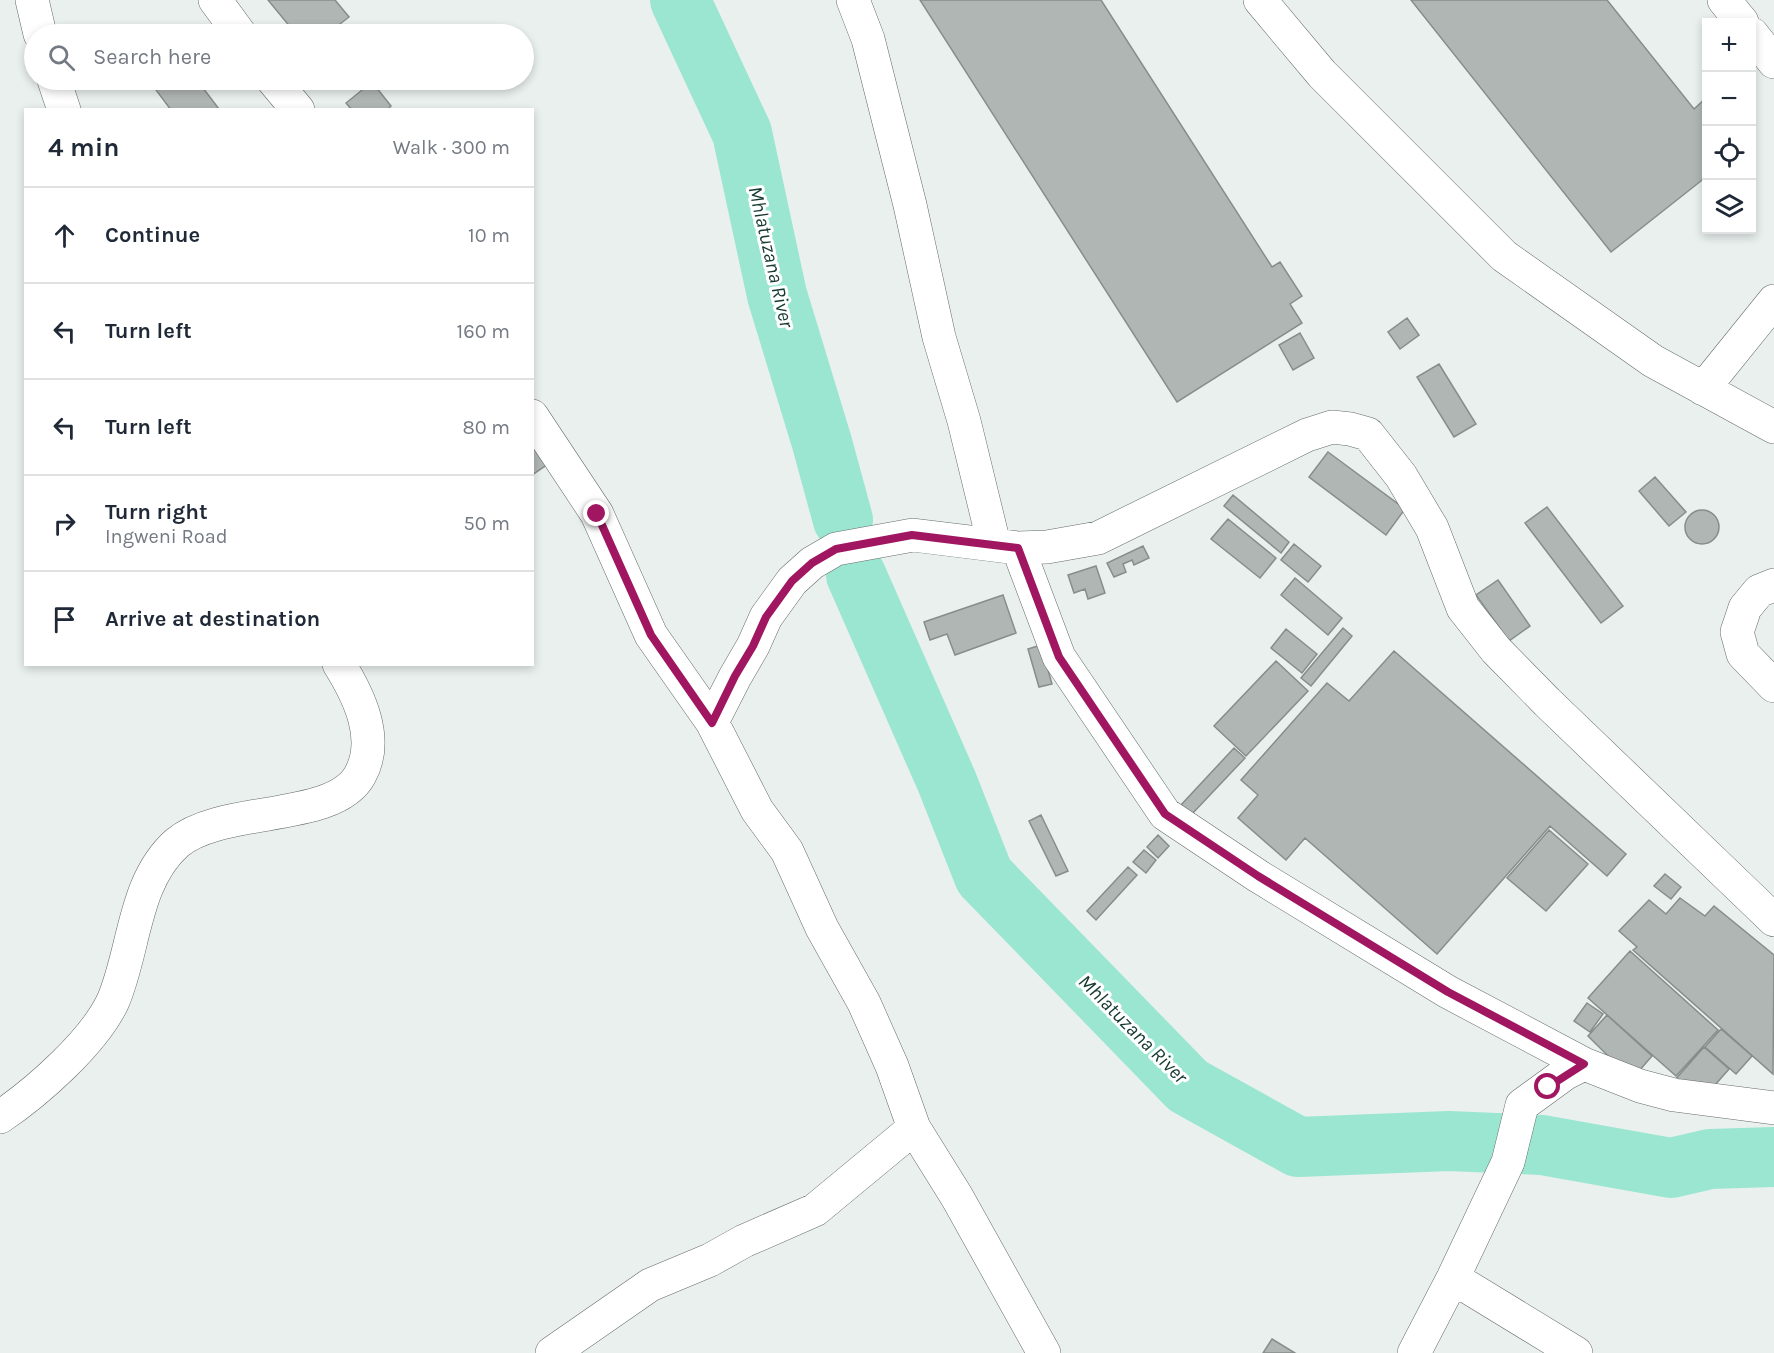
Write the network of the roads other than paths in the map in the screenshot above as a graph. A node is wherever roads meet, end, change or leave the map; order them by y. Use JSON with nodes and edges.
{"nodes":[{"id":1,"x":32,"y":0,"type":"edge"},
{"id":2,"x":215,"y":0,"type":"edge"},
{"id":3,"x":854,"y":0,"type":"edge"},
{"id":4,"x":1260,"y":0,"type":"edge"},
{"id":5,"x":1724,"y":0,"type":"edge"},
{"id":6,"x":1739,"y":18,"type":"edge"},
{"id":7,"x":38,"y":24,"type":"edge"},
{"id":8,"x":233,"y":24,"type":"edge"},
{"id":9,"x":1756,"y":39,"type":"edge"},
{"id":10,"x":1774,"y":62,"type":"edge"},
{"id":11,"x":57,"y":90,"type":"edge"},
{"id":12,"x":281,"y":90,"type":"edge"},
{"id":13,"x":63,"y":108,"type":"edge"},
{"id":14,"x":296,"y":108,"type":"edge"},
{"id":15,"x":1774,"y":301,"type":"edge"},
{"id":16,"x":1703,"y":389,"type":"junction"},
{"id":17,"x":534,"y":419,"type":"edge"},
{"id":18,"x":1774,"y":427,"type":"edge"},
{"id":19,"x":1006,"y":546,"type":"junction"},
{"id":20,"x":1774,"y":585,"type":"edge"},
{"id":21,"x":340,"y":666,"type":"edge"},
{"id":22,"x":1774,"y":686,"type":"edge"},
{"id":23,"x":712,"y":723,"type":"junction"},
{"id":24,"x":1774,"y":920,"type":"edge"},
{"id":25,"x":1584,"y":1064,"type":"junction"},
{"id":26,"x":1774,"y":1108,"type":"edge"},
{"id":27,"x":0,"y":1117,"type":"edge"},
{"id":28,"x":914,"y":1128,"type":"junction"},
{"id":29,"x":1453,"y":1278,"type":"junction"},
{"id":30,"x":552,"y":1353,"type":"edge"},
{"id":31,"x":1044,"y":1353,"type":"edge"},
{"id":32,"x":1414,"y":1353,"type":"edge"},
{"id":33,"x":1576,"y":1353,"type":"edge"}],
"edges":[{"from":1,"to":7,"type":"street"},
{"from":2,"to":8,"type":"street"},
{"from":3,"to":19,"type":"street"},
{"from":4,"to":16,"type":"street"},
{"from":5,"to":6,"type":"street"},
{"from":9,"to":10,"type":"street"},
{"from":11,"to":13,"type":"street"},
{"from":12,"to":14,"type":"street"},
{"from":15,"to":16,"type":"street"},
{"from":16,"to":18,"type":"street"},
{"from":17,"to":23,"type":"street"},
{"from":19,"to":23,"type":"street"},
{"from":19,"to":24,"type":"street"},
{"from":19,"to":25,"type":"street"},
{"from":20,"to":22,"type":"street"},
{"from":21,"to":27,"type":"street"},
{"from":23,"to":28,"type":"street"},
{"from":25,"to":26,"type":"street"},
{"from":25,"to":29,"type":"street"},
{"from":28,"to":30,"type":"street"},
{"from":28,"to":31,"type":"street"},
{"from":29,"to":32,"type":"street"},
{"from":29,"to":33,"type":"street"}]}
